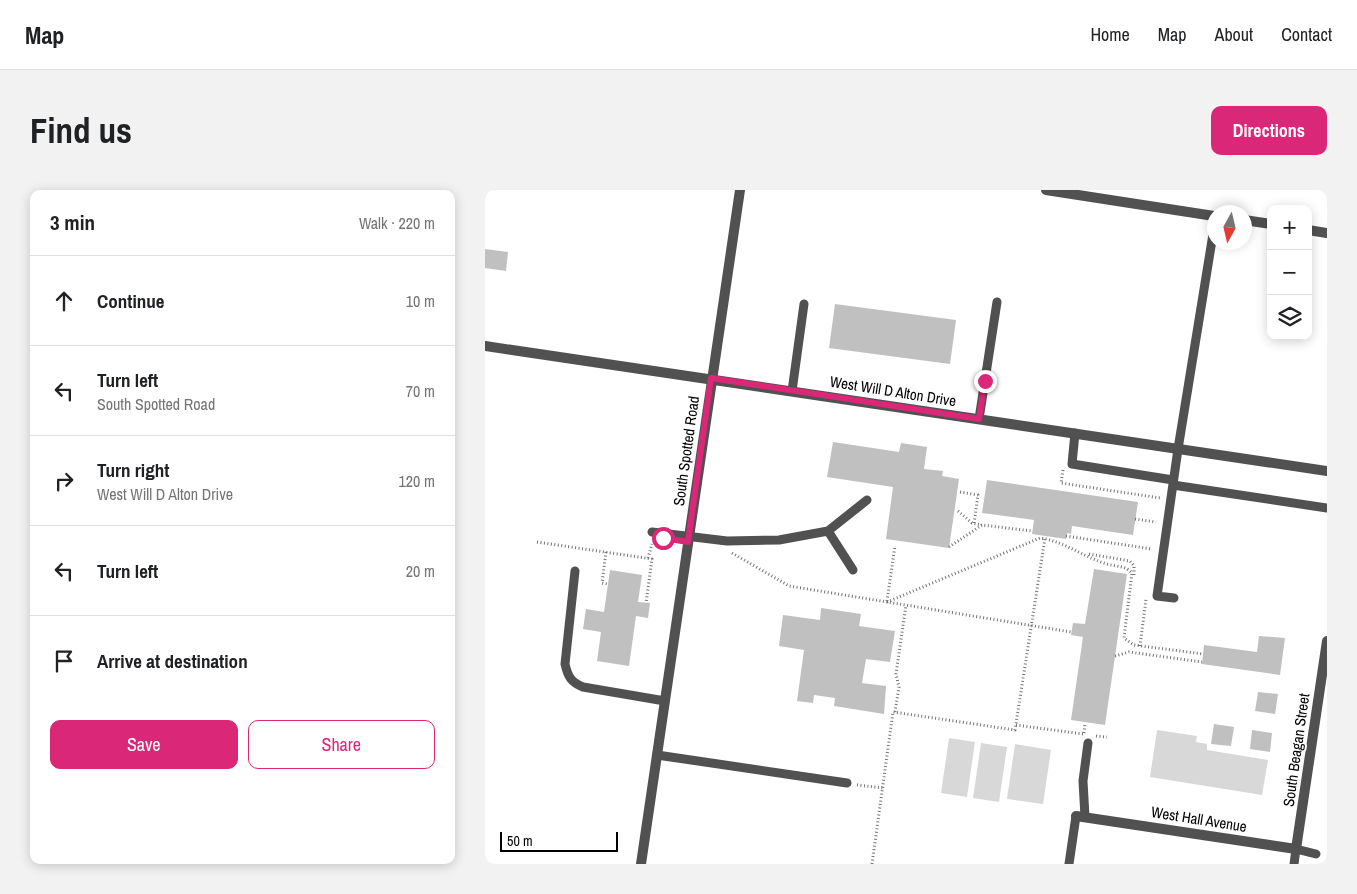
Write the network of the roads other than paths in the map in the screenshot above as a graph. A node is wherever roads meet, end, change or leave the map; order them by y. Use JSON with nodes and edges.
{"nodes":[{"id":1,"x":740,"y":190,"type":"edge"},
{"id":2,"x":1046,"y":190,"type":"edge"},
{"id":3,"x":1207,"y":215,"type":"edge"},
{"id":4,"x":1252,"y":221,"type":"edge"},
{"id":5,"x":1267,"y":223,"type":"edge"},
{"id":6,"x":1312,"y":231,"type":"edge"},
{"id":7,"x":1327,"y":233,"type":"edge"},
{"id":8,"x":1211,"y":250,"type":"edge"},
{"id":9,"x":997,"y":302,"type":"dead end"},
{"id":10,"x":805,"y":304,"type":"dead end"},
{"id":11,"x":485,"y":346,"type":"edge"},
{"id":12,"x":711,"y":378,"type":"junction"},
{"id":13,"x":792,"y":391,"type":"junction"},
{"id":14,"x":979,"y":419,"type":"junction"},
{"id":15,"x":1075,"y":433,"type":"junction"},
{"id":16,"x":1177,"y":449,"type":"junction"},
{"id":17,"x":1327,"y":471,"type":"edge"},
{"id":18,"x":1173,"y":483,"type":"junction"},
{"id":19,"x":867,"y":500,"type":"dead end"},
{"id":20,"x":1327,"y":508,"type":"edge"},
{"id":21,"x":828,"y":530,"type":"junction"},
{"id":22,"x":689,"y":536,"type":"junction"},
{"id":23,"x":653,"y":537,"type":"road end"},
{"id":24,"x":853,"y":570,"type":"dead end"},
{"id":25,"x":575,"y":571,"type":"dead end"},
{"id":26,"x":1174,"y":598,"type":"dead end"},
{"id":27,"x":1327,"y":641,"type":"edge"},
{"id":28,"x":665,"y":701,"type":"junction"},
{"id":29,"x":1086,"y":738,"type":"road end"},
{"id":30,"x":657,"y":755,"type":"junction"},
{"id":31,"x":847,"y":783,"type":"road end"},
{"id":32,"x":1080,"y":816,"type":"junction"},
{"id":33,"x":1296,"y":849,"type":"junction"},
{"id":34,"x":1317,"y":854,"type":"dead end"},
{"id":35,"x":641,"y":864,"type":"edge"},
{"id":36,"x":1069,"y":864,"type":"edge"},
{"id":37,"x":1294,"y":864,"type":"edge"}],
"edges":[{"from":1,"to":12,"type":"street","name":"South Spotted Road"},
{"from":2,"to":3,"type":"street"},
{"from":4,"to":5,"type":"street"},
{"from":6,"to":7,"type":"street"},
{"from":8,"to":16,"type":"lane"},
{"from":9,"to":14,"type":"lane"},
{"from":10,"to":13,"type":"lane"},
{"from":11,"to":12,"type":"street","name":"West Will D Alton Drive"},
{"from":12,"to":13,"type":"street","name":"West Will D Alton Drive"},
{"from":12,"to":22,"type":"street","name":"South Spotted Road"},
{"from":13,"to":14,"type":"street","name":"West Will D Alton Drive"},
{"from":14,"to":15,"type":"street","name":"West Will D Alton Drive"},
{"from":15,"to":16,"type":"street","name":"West Will D Alton Drive"},
{"from":15,"to":18,"type":"lane"},
{"from":16,"to":17,"type":"street","name":"West Will D Alton Drive"},
{"from":16,"to":18,"type":"lane"},
{"from":18,"to":20,"type":"lane"},
{"from":18,"to":26,"type":"lane"},
{"from":19,"to":21,"type":"lane"},
{"from":21,"to":22,"type":"lane"},
{"from":21,"to":24,"type":"lane"},
{"from":22,"to":23,"type":"lane"},
{"from":22,"to":28,"type":"street","name":"South Spotted Road"},
{"from":25,"to":28,"type":"lane"},
{"from":27,"to":33,"type":"street","name":"South Beagan Street"},
{"from":28,"to":30,"type":"street","name":"South Spotted Road"},
{"from":29,"to":32,"type":"lane"},
{"from":30,"to":31,"type":"lane"},
{"from":30,"to":35,"type":"street","name":"South Spotted Road"},
{"from":32,"to":33,"type":"street","name":"West Hall Avenue"},
{"from":32,"to":36,"type":"lane"},
{"from":33,"to":34,"type":"lane","name":"West Hall Avenue"},
{"from":33,"to":37,"type":"lane","name":"South Beagan Street"}]}
